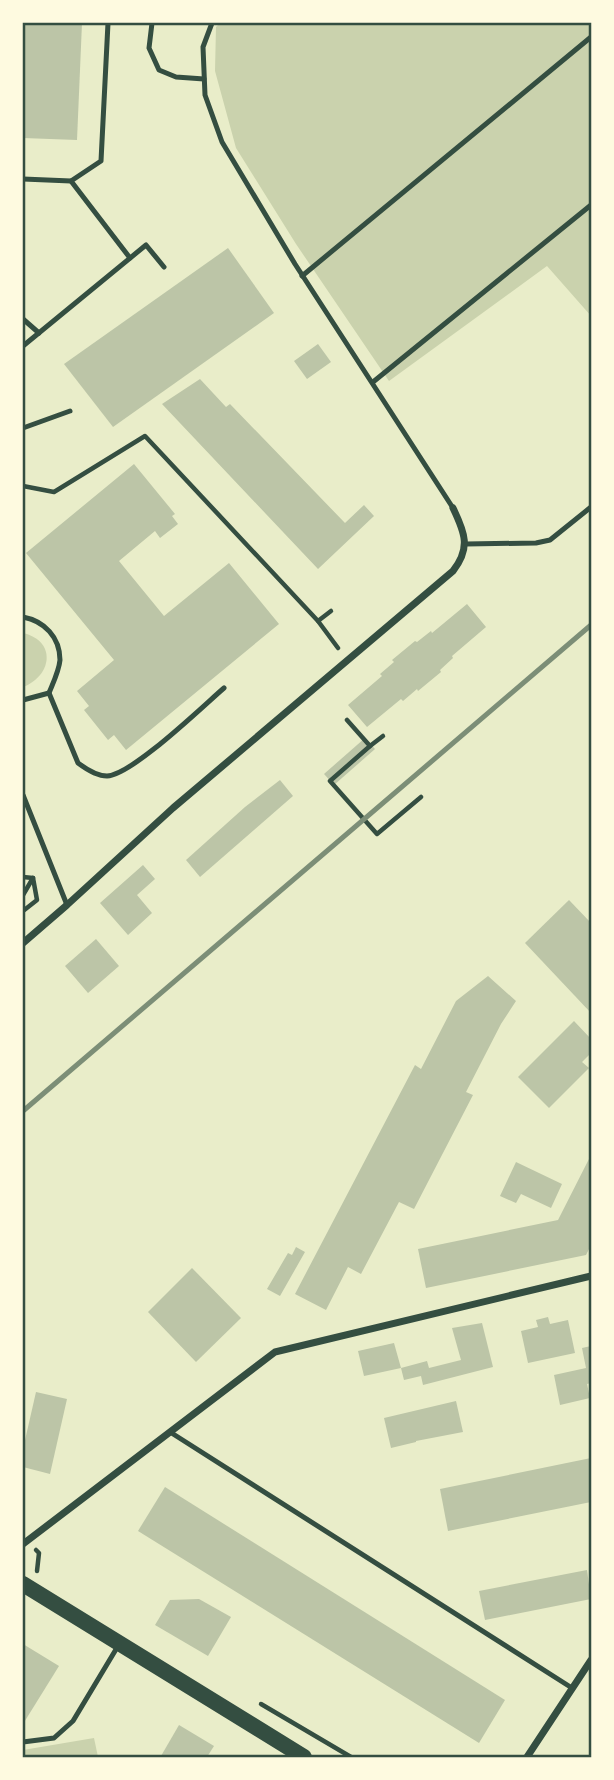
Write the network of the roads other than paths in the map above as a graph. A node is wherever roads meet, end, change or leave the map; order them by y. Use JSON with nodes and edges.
{"nodes":[{"id":1,"x":108,"y":23,"type":"edge"},
{"id":2,"x":152,"y":23,"type":"edge"},
{"id":3,"x":212,"y":23,"type":"edge"},
{"id":4,"x":591,"y":37,"type":"edge"},
{"id":5,"x":204,"y":79,"type":"junction"},
{"id":6,"x":23,"y":179,"type":"edge"},
{"id":7,"x":71,"y":181,"type":"junction"},
{"id":8,"x":591,"y":205,"type":"edge"},
{"id":9,"x":130,"y":258,"type":"junction"},
{"id":10,"x":163,"y":267,"type":"dead end"},
{"id":11,"x":302,"y":276,"type":"junction"},
{"id":12,"x":23,"y":319,"type":"edge"},
{"id":13,"x":39,"y":333,"type":"junction"},
{"id":14,"x":23,"y":346,"type":"edge"},
{"id":15,"x":373,"y":382,"type":"junction"},
{"id":16,"x":70,"y":411,"type":"dead end"},
{"id":17,"x":23,"y":428,"type":"edge"},
{"id":18,"x":591,"y":507,"type":"edge"},
{"id":19,"x":453,"y":508,"type":"joint"},
{"id":20,"x":466,"y":544,"type":"junction"},
{"id":21,"x":23,"y":617,"type":"edge"},
{"id":22,"x":224,"y":688,"type":"dead end"},
{"id":23,"x":49,"y":693,"type":"junction"},
{"id":24,"x":23,"y":700,"type":"edge"},
{"id":25,"x":23,"y":795,"type":"edge"},
{"id":26,"x":68,"y":905,"type":"junction"},
{"id":27,"x":23,"y":943,"type":"edge"},
{"id":28,"x":591,"y":1276,"type":"edge"},
{"id":29,"x":170,"y":1432,"type":"junction"},
{"id":30,"x":23,"y":1544,"type":"edge"},
{"id":31,"x":23,"y":1584,"type":"edge"},
{"id":32,"x":119,"y":1643,"type":"junction"},
{"id":33,"x":591,"y":1660,"type":"edge"},
{"id":34,"x":572,"y":1688,"type":"junction"},
{"id":35,"x":23,"y":1742,"type":"edge"},
{"id":36,"x":304,"y":1757,"type":"edge"},
{"id":37,"x":527,"y":1757,"type":"edge"}],
"edges":[{"from":1,"to":7,"type":"lane"},
{"from":2,"to":5,"type":"lane"},
{"from":3,"to":5,"type":"lane"},
{"from":4,"to":11,"type":"lane"},
{"from":5,"to":11,"type":"lane"},
{"from":6,"to":7,"type":"lane"},
{"from":7,"to":9,"type":"lane"},
{"from":8,"to":15,"type":"lane"},
{"from":9,"to":10,"type":"lane"},
{"from":9,"to":13,"type":"lane"},
{"from":11,"to":15,"type":"lane"},
{"from":12,"to":13,"type":"lane"},
{"from":13,"to":14,"type":"lane"},
{"from":15,"to":19,"type":"lane"},
{"from":16,"to":17,"type":"lane"},
{"from":18,"to":20,"type":"lane"},
{"from":19,"to":20,"type":"street"},
{"from":20,"to":26,"type":"street"},
{"from":21,"to":23,"type":"lane"},
{"from":22,"to":23,"type":"lane"},
{"from":23,"to":24,"type":"lane"},
{"from":25,"to":26,"type":"lane"},
{"from":26,"to":27,"type":"street"},
{"from":28,"to":29,"type":"street"},
{"from":29,"to":30,"type":"street"},
{"from":29,"to":34,"type":"lane"},
{"from":31,"to":32,"type":"main road"},
{"from":32,"to":35,"type":"lane"},
{"from":32,"to":36,"type":"main road"},
{"from":33,"to":34,"type":"street"},
{"from":34,"to":37,"type":"street"}]}
